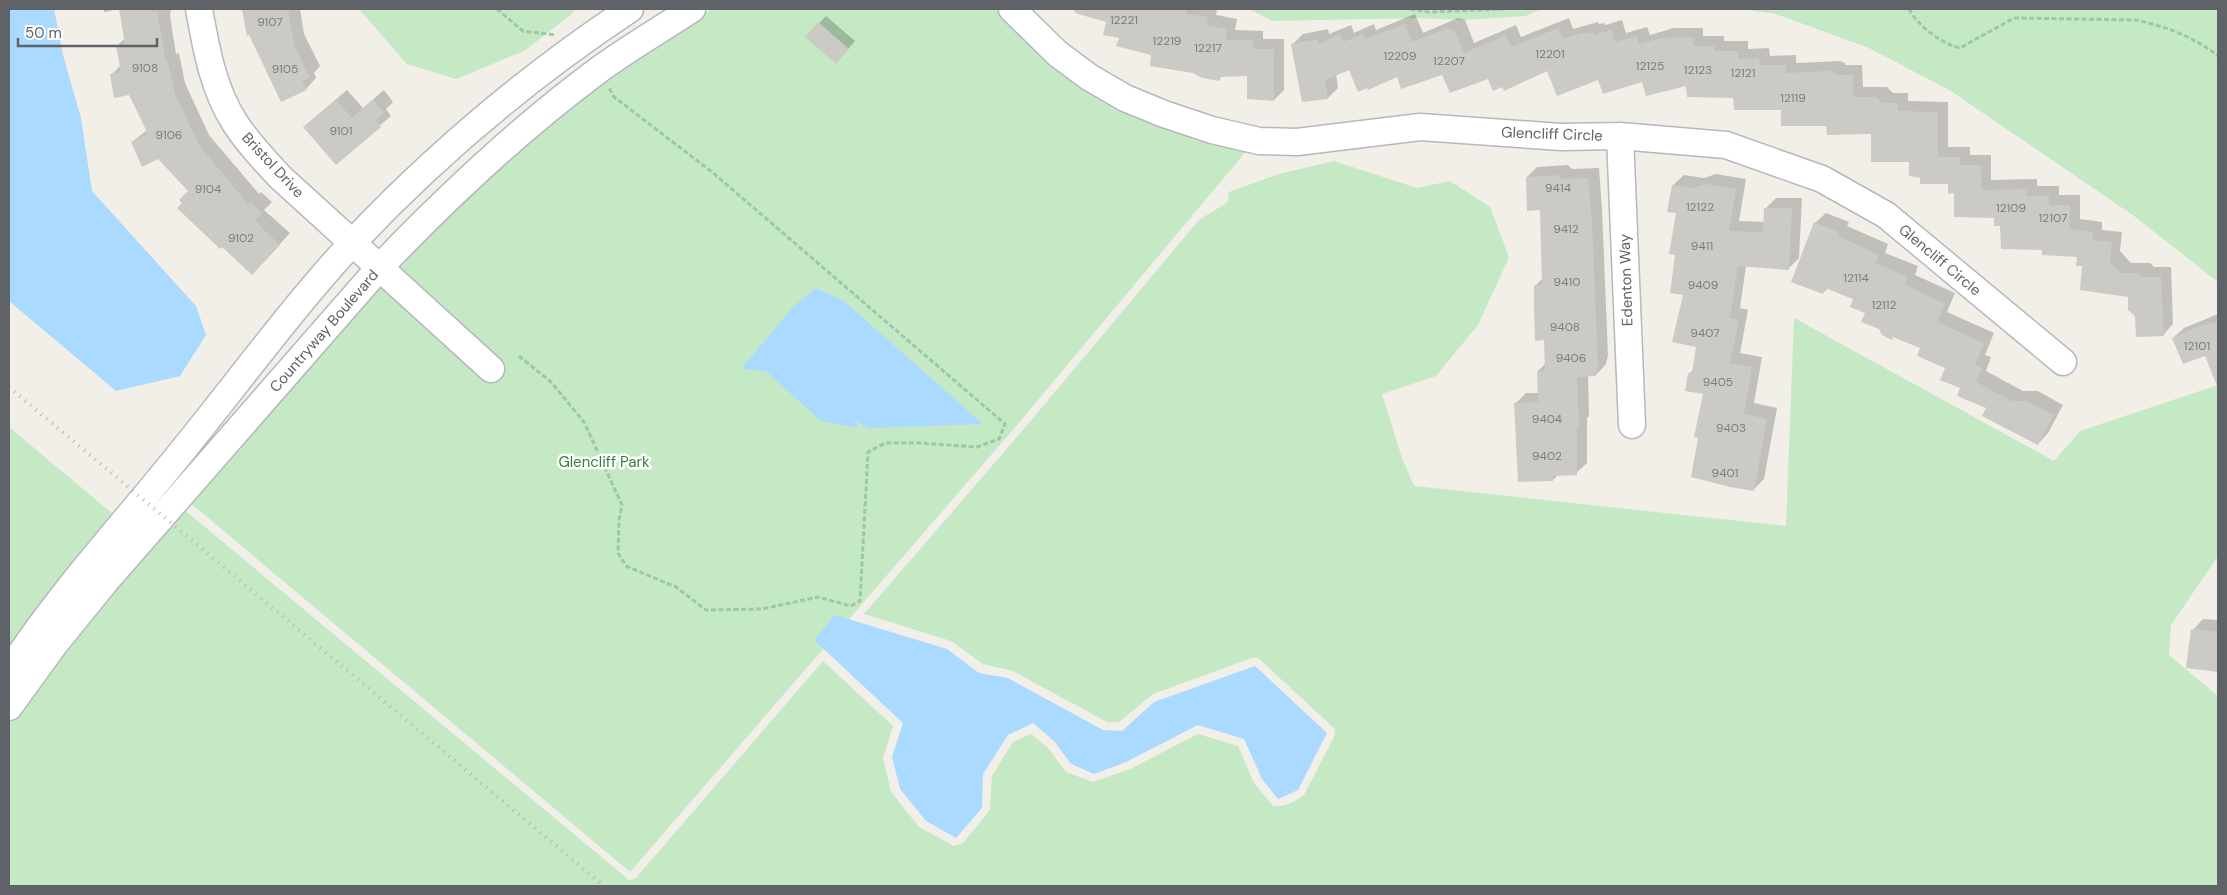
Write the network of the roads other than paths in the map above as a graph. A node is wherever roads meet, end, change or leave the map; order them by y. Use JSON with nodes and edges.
{"nodes":[{"id":1,"x":199,"y":9,"type":"edge"},
{"id":2,"x":630,"y":9,"type":"edge"},
{"id":3,"x":692,"y":9,"type":"edge"},
{"id":4,"x":1012,"y":9,"type":"edge"},
{"id":5,"x":1620,"y":136,"type":"junction"},
{"id":6,"x":353,"y":242,"type":"junction"},
{"id":7,"x":380,"y":268,"type":"junction"},
{"id":8,"x":2064,"y":362,"type":"dead end"},
{"id":9,"x":491,"y":369,"type":"dead end"},
{"id":10,"x":1632,"y":425,"type":"dead end"},
{"id":11,"x":9,"y":671,"type":"edge"},
{"id":12,"x":9,"y":707,"type":"edge"}],
"edges":[{"from":1,"to":6,"type":"street","name":"Bristol Drive"},
{"from":2,"to":6,"type":"street"},
{"from":3,"to":7,"type":"street","name":"Countryway Boulevard"},
{"from":4,"to":5,"type":"street","name":"Glencliff Circle"},
{"from":5,"to":8,"type":"street","name":"Glencliff Circle"},
{"from":5,"to":10,"type":"street","name":"Edenton Way"},
{"from":6,"to":7,"type":"street","name":"Bristol Drive"},
{"from":6,"to":11,"type":"street"},
{"from":7,"to":9,"type":"street","name":"Bristol Drive"},
{"from":7,"to":12,"type":"street","name":"Countryway Boulevard"}]}
